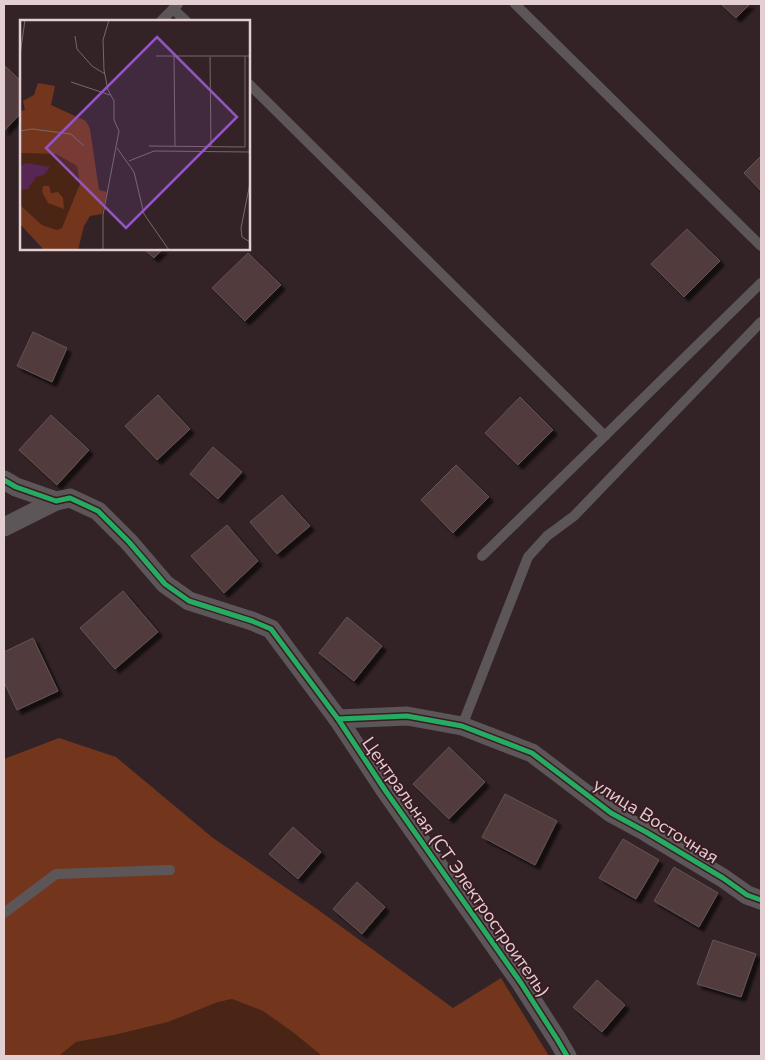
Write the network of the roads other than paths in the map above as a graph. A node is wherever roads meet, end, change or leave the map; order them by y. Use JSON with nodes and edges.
{"nodes":[{"id":1,"x":515,"y":4,"type":"edge"},
{"id":2,"x":176,"y":6,"type":"edge"},
{"id":3,"x":162,"y":20,"type":"edge"},
{"id":4,"x":185,"y":20,"type":"edge"},
{"id":5,"x":250,"y":85,"type":"edge"},
{"id":6,"x":761,"y":246,"type":"edge"},
{"id":7,"x":761,"y":283,"type":"edge"},
{"id":8,"x":761,"y":322,"type":"edge"},
{"id":9,"x":605,"y":436,"type":"junction"},
{"id":10,"x":4,"y":480,"type":"edge"},
{"id":11,"x":56,"y":501,"type":"junction"},
{"id":12,"x":4,"y":527,"type":"edge"},
{"id":13,"x":482,"y":556,"type":"dead end"},
{"id":14,"x":338,"y":719,"type":"junction"},
{"id":15,"x":462,"y":726,"type":"junction"},
{"id":16,"x":170,"y":870,"type":"dead end"},
{"id":17,"x":761,"y":900,"type":"edge"},
{"id":18,"x":4,"y":913,"type":"edge"},
{"id":19,"x":567,"y":1056,"type":"edge"}],
"edges":[{"from":1,"to":6,"type":"lane"},
{"from":2,"to":3,"type":"lane"},
{"from":2,"to":4,"type":"lane"},
{"from":5,"to":9,"type":"lane"},
{"from":7,"to":9,"type":"lane"},
{"from":8,"to":15,"type":"lane"},
{"from":9,"to":13,"type":"lane"},
{"from":10,"to":11,"type":"street"},
{"from":11,"to":12,"type":"street"},
{"from":11,"to":14,"type":"street","name":"Центральная (СТ Электростроитель)"},
{"from":14,"to":15,"type":"street","name":"улица Восточная"},
{"from":14,"to":19,"type":"street","name":"Центральная (СТ Электростроитель)"},
{"from":15,"to":17,"type":"street","name":"улица Восточная"},
{"from":16,"to":18,"type":"lane"}]}
